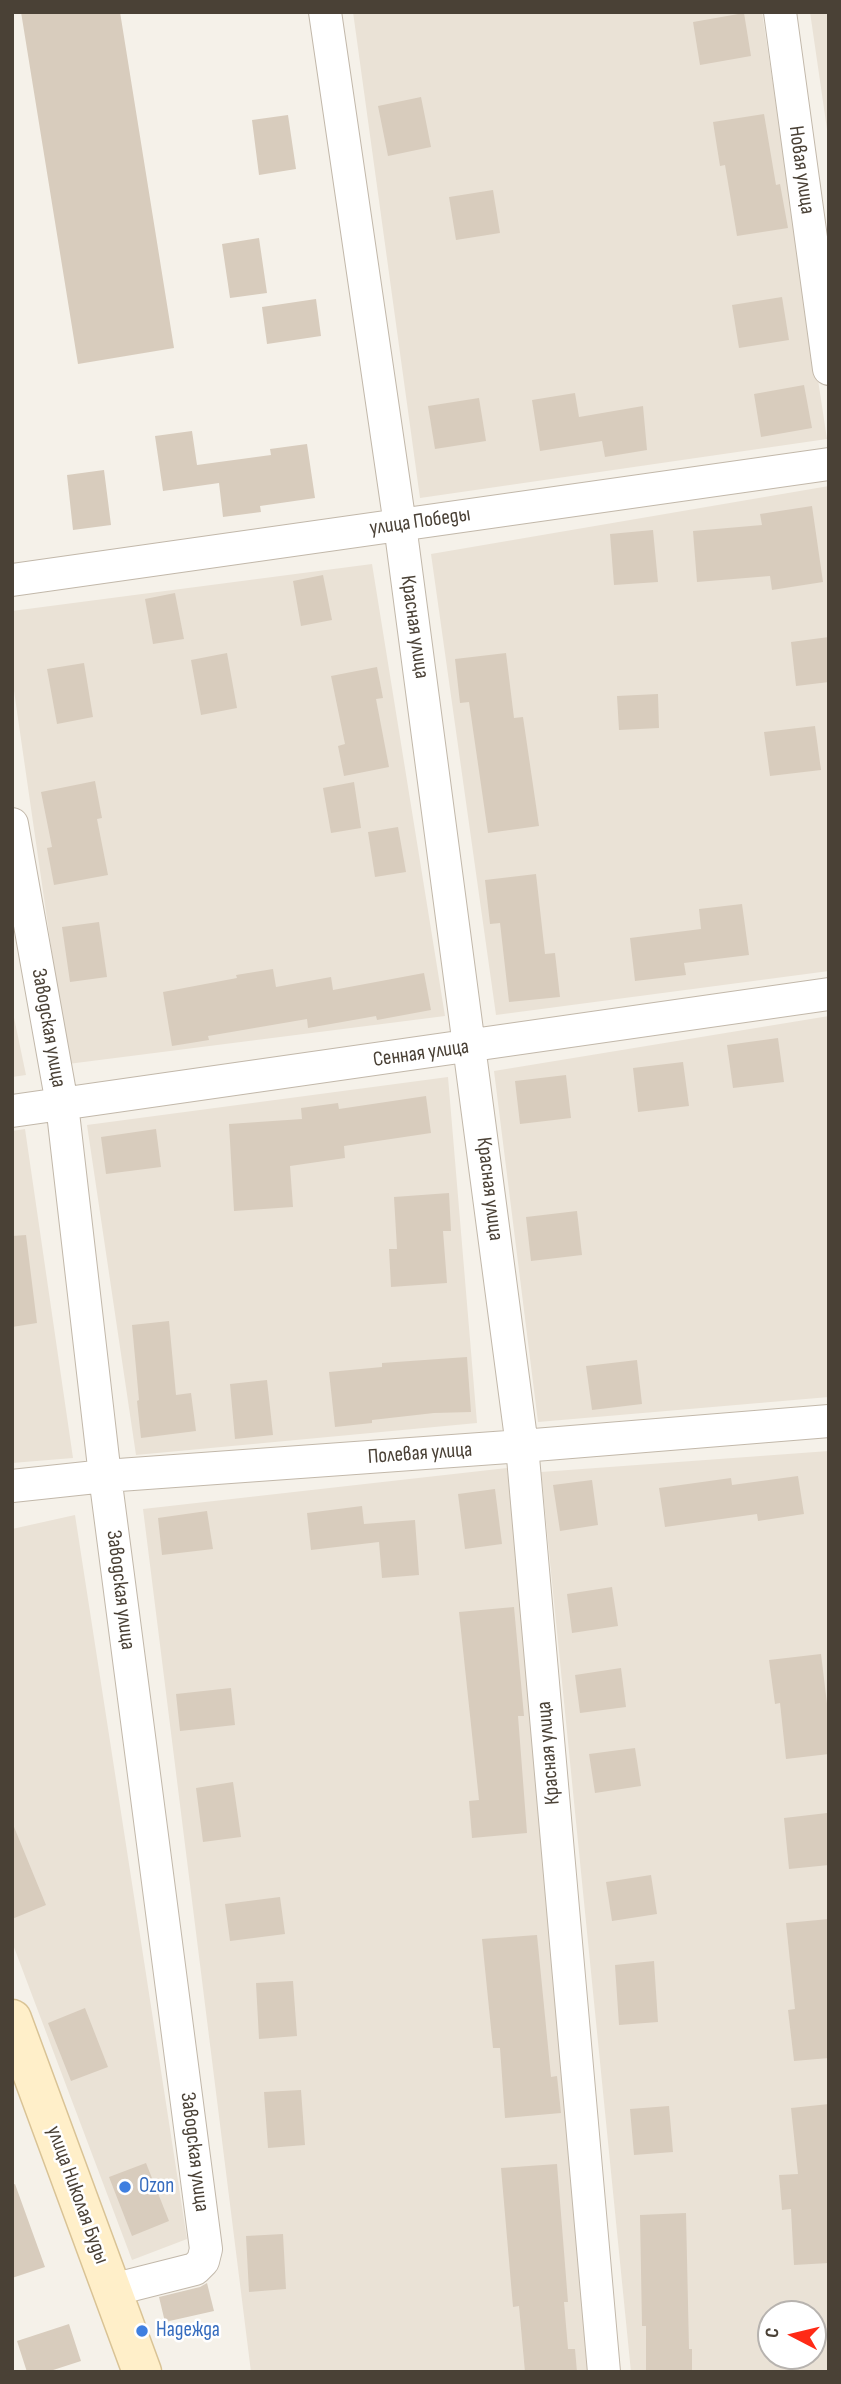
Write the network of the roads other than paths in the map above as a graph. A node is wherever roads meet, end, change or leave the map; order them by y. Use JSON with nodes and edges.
{"nodes":[{"id":1,"x":325,"y":12,"type":"edge"},
{"id":2,"x":779,"y":12,"type":"edge"},
{"id":3,"x":829,"y":369,"type":"edge"},
{"id":4,"x":829,"y":464,"type":"edge"},
{"id":5,"x":400,"y":525,"type":"junction"},
{"id":6,"x":12,"y":580,"type":"edge"},
{"id":7,"x":12,"y":824,"type":"edge"},
{"id":8,"x":829,"y":994,"type":"edge"},
{"id":9,"x":471,"y":1047,"type":"junction"},
{"id":10,"x":62,"y":1104,"type":"junction"},
{"id":11,"x":12,"y":1111,"type":"edge"},
{"id":12,"x":829,"y":1421,"type":"edge"},
{"id":13,"x":522,"y":1446,"type":"junction"},
{"id":14,"x":105,"y":1476,"type":"junction"},
{"id":15,"x":12,"y":1486,"type":"edge"},
{"id":16,"x":12,"y":2019,"type":"edge"},
{"id":17,"x":112,"y":2290,"type":"junction"},
{"id":18,"x":142,"y":2372,"type":"edge"},
{"id":19,"x":604,"y":2372,"type":"edge"}],
"edges":[{"from":1,"to":5,"type":"street","name":"Красная улица"},
{"from":2,"to":3,"type":"street","name":"Новая улица"},
{"from":4,"to":5,"type":"street","name":"улица Победы"},
{"from":5,"to":6,"type":"street","name":"улица Победы"},
{"from":5,"to":9,"type":"street","name":"Красная улица"},
{"from":7,"to":10,"type":"street","name":"Заводская улица"},
{"from":8,"to":9,"type":"street","name":"Сенная улица"},
{"from":9,"to":10,"type":"street","name":"Сенная улица"},
{"from":9,"to":13,"type":"street","name":"Красная улица"},
{"from":10,"to":11,"type":"street","name":"Сенная улица"},
{"from":10,"to":14,"type":"street","name":"Заводская улица"},
{"from":12,"to":13,"type":"street","name":"Полевая улица"},
{"from":13,"to":14,"type":"street","name":"Полевая улица"},
{"from":13,"to":19,"type":"street","name":"Красная улица"},
{"from":14,"to":15,"type":"street","name":"Полевая улица"},
{"from":14,"to":17,"type":"street","name":"Заводская улица"},
{"from":16,"to":17,"type":"street","name":"улица Николая Буды"},
{"from":17,"to":18,"type":"street","name":"улица Николая Буды"}]}
